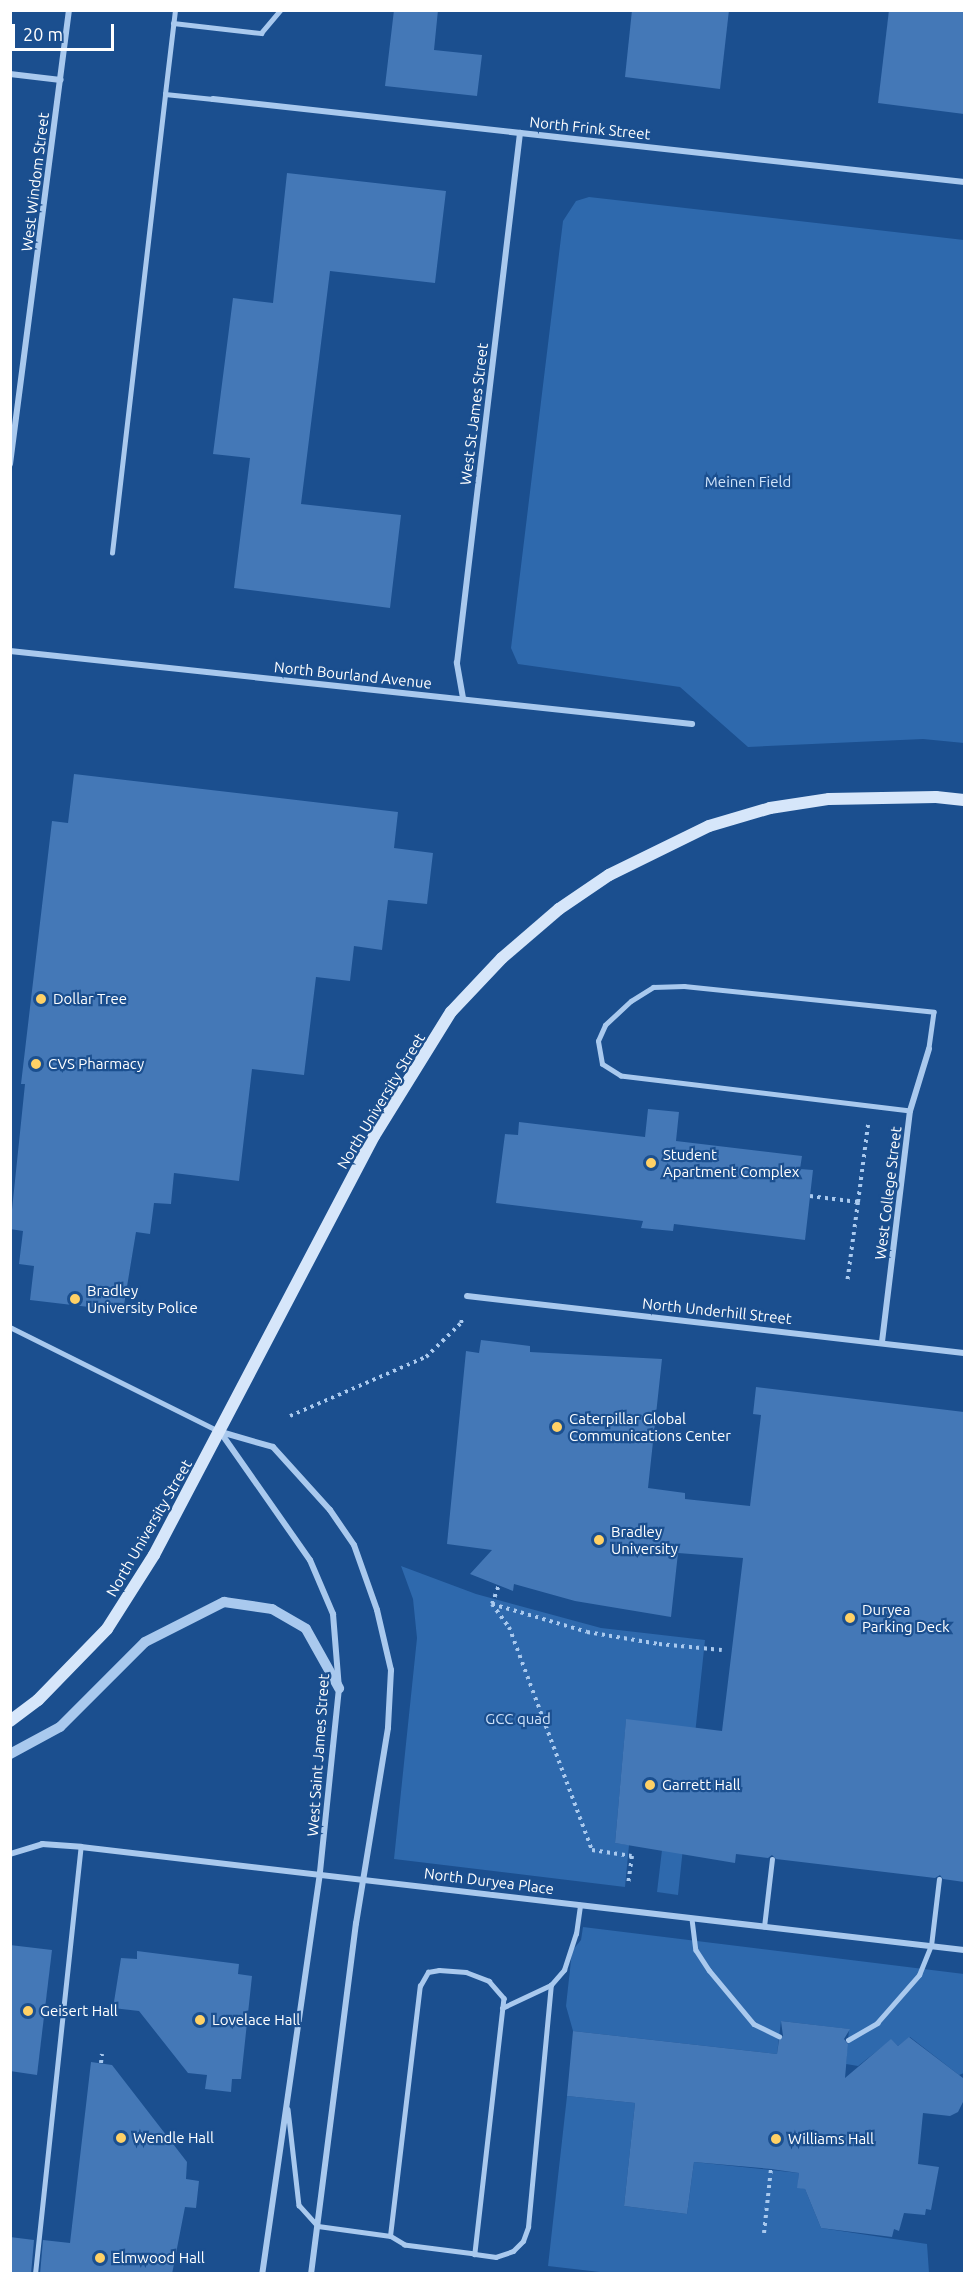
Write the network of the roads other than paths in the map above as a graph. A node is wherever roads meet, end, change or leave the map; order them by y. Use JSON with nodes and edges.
{"nodes":[{"id":1,"x":69,"y":10,"type":"edge"},
{"id":2,"x":175,"y":10,"type":"edge"},
{"id":3,"x":280,"y":10,"type":"edge"},
{"id":4,"x":173,"y":23,"type":"junction"},
{"id":5,"x":10,"y":74,"type":"edge"},
{"id":6,"x":61,"y":80,"type":"junction"},
{"id":7,"x":165,"y":94,"type":"junction"},
{"id":8,"x":213,"y":99,"type":"joint"},
{"id":9,"x":520,"y":133,"type":"junction"},
{"id":10,"x":964,"y":182,"type":"edge"},
{"id":11,"x":10,"y":464,"type":"edge"},
{"id":12,"x":112,"y":553,"type":"dead end"},
{"id":13,"x":10,"y":651,"type":"edge"},
{"id":14,"x":463,"y":698,"type":"junction"},
{"id":15,"x":692,"y":724,"type":"dead end"},
{"id":16,"x":964,"y":800,"type":"edge"},
{"id":17,"x":929,"y":1049,"type":"joint"},
{"id":18,"x":909,"y":1111,"type":"junction"},
{"id":19,"x":467,"y":1296,"type":"road end"},
{"id":20,"x":10,"y":1327,"type":"edge"},
{"id":21,"x":882,"y":1342,"type":"junction"},
{"id":22,"x":964,"y":1353,"type":"edge"},
{"id":23,"x":221,"y":1432,"type":"junction"},
{"id":24,"x":339,"y":1688,"type":"junction"},
{"id":25,"x":10,"y":1721,"type":"edge"},
{"id":26,"x":10,"y":1754,"type":"edge"},
{"id":27,"x":81,"y":1846,"type":"junction"},
{"id":28,"x":10,"y":1854,"type":"edge"},
{"id":29,"x":772,"y":1859,"type":"dead end"},
{"id":30,"x":320,"y":1873,"type":"junction"},
{"id":31,"x":364,"y":1879,"type":"junction"},
{"id":32,"x":939,"y":1879,"type":"dead end"},
{"id":33,"x":580,"y":1905,"type":"junction"},
{"id":34,"x":692,"y":1919,"type":"junction"},
{"id":35,"x":764,"y":1927,"type":"junction"},
{"id":36,"x":931,"y":1946,"type":"junction"},
{"id":37,"x":964,"y":1950,"type":"edge"},
{"id":38,"x":551,"y":1985,"type":"junction"},
{"id":39,"x":502,"y":2008,"type":"junction"},
{"id":40,"x":779,"y":2036,"type":"dead end"},
{"id":41,"x":849,"y":2040,"type":"dead end"},
{"id":42,"x":286,"y":2092,"type":"junction"},
{"id":43,"x":318,"y":2226,"type":"junction"},
{"id":44,"x":390,"y":2236,"type":"junction"},
{"id":45,"x":475,"y":2254,"type":"junction"},
{"id":46,"x":35,"y":2274,"type":"edge"},
{"id":47,"x":262,"y":2274,"type":"edge"},
{"id":48,"x":311,"y":2274,"type":"edge"}],
"edges":[{"from":1,"to":6,"type":"street","name":"West Windom Street"},
{"from":2,"to":4,"type":"lane"},
{"from":3,"to":4,"type":"lane"},
{"from":4,"to":7,"type":"lane"},
{"from":5,"to":6,"type":"street"},
{"from":6,"to":11,"type":"street","name":"West Windom Street"},
{"from":7,"to":8,"type":"lane"},
{"from":7,"to":12,"type":"lane"},
{"from":8,"to":9,"type":"street","name":"North Frink Street"},
{"from":9,"to":10,"type":"street","name":"North Frink Street"},
{"from":9,"to":14,"type":"street","name":"West St James Street"},
{"from":13,"to":14,"type":"street","name":"North Bourland Avenue"},
{"from":14,"to":15,"type":"street","name":"North Bourland Avenue"},
{"from":16,"to":23,"type":"main road","name":"North University Street"},
{"from":17,"to":18,"type":"street","name":"West College Street"},
{"from":17,"to":18,"type":"lane"},
{"from":18,"to":21,"type":"street","name":"West College Street"},
{"from":19,"to":21,"type":"street","name":"North Underhill Street"},
{"from":20,"to":23,"type":"lane"},
{"from":21,"to":22,"type":"street","name":"North Underhill Street"},
{"from":23,"to":24,"type":"street","name":"West Saint James Street"},
{"from":23,"to":25,"type":"main road","name":"North University Street"},
{"from":23,"to":31,"type":"street"},
{"from":24,"to":26,"type":"street"},
{"from":24,"to":30,"type":"street","name":"West Saint James Street"},
{"from":27,"to":28,"type":"street","name":"North Duryea Place"},
{"from":27,"to":30,"type":"street","name":"North Duryea Place"},
{"from":27,"to":46,"type":"lane"},
{"from":29,"to":35,"type":"lane"},
{"from":30,"to":31,"type":"street","name":"North Duryea Place"},
{"from":30,"to":42,"type":"street","name":"West Saint James Street"},
{"from":31,"to":33,"type":"street","name":"North Duryea Place"},
{"from":31,"to":43,"type":"street"},
{"from":32,"to":36,"type":"lane"},
{"from":33,"to":34,"type":"street","name":"North Duryea Place"},
{"from":33,"to":38,"type":"lane"},
{"from":34,"to":35,"type":"street","name":"North Duryea Place"},
{"from":34,"to":40,"type":"lane"},
{"from":35,"to":36,"type":"street","name":"North Duryea Place"},
{"from":36,"to":37,"type":"street","name":"North Duryea Place"},
{"from":36,"to":41,"type":"lane"},
{"from":38,"to":39,"type":"lane"},
{"from":38,"to":45,"type":"lane"},
{"from":39,"to":44,"type":"lane"},
{"from":39,"to":45,"type":"lane"},
{"from":42,"to":43,"type":"lane"},
{"from":42,"to":47,"type":"street","name":"West Saint James Street"},
{"from":43,"to":44,"type":"lane"},
{"from":43,"to":48,"type":"street"},
{"from":44,"to":45,"type":"lane"}]}
